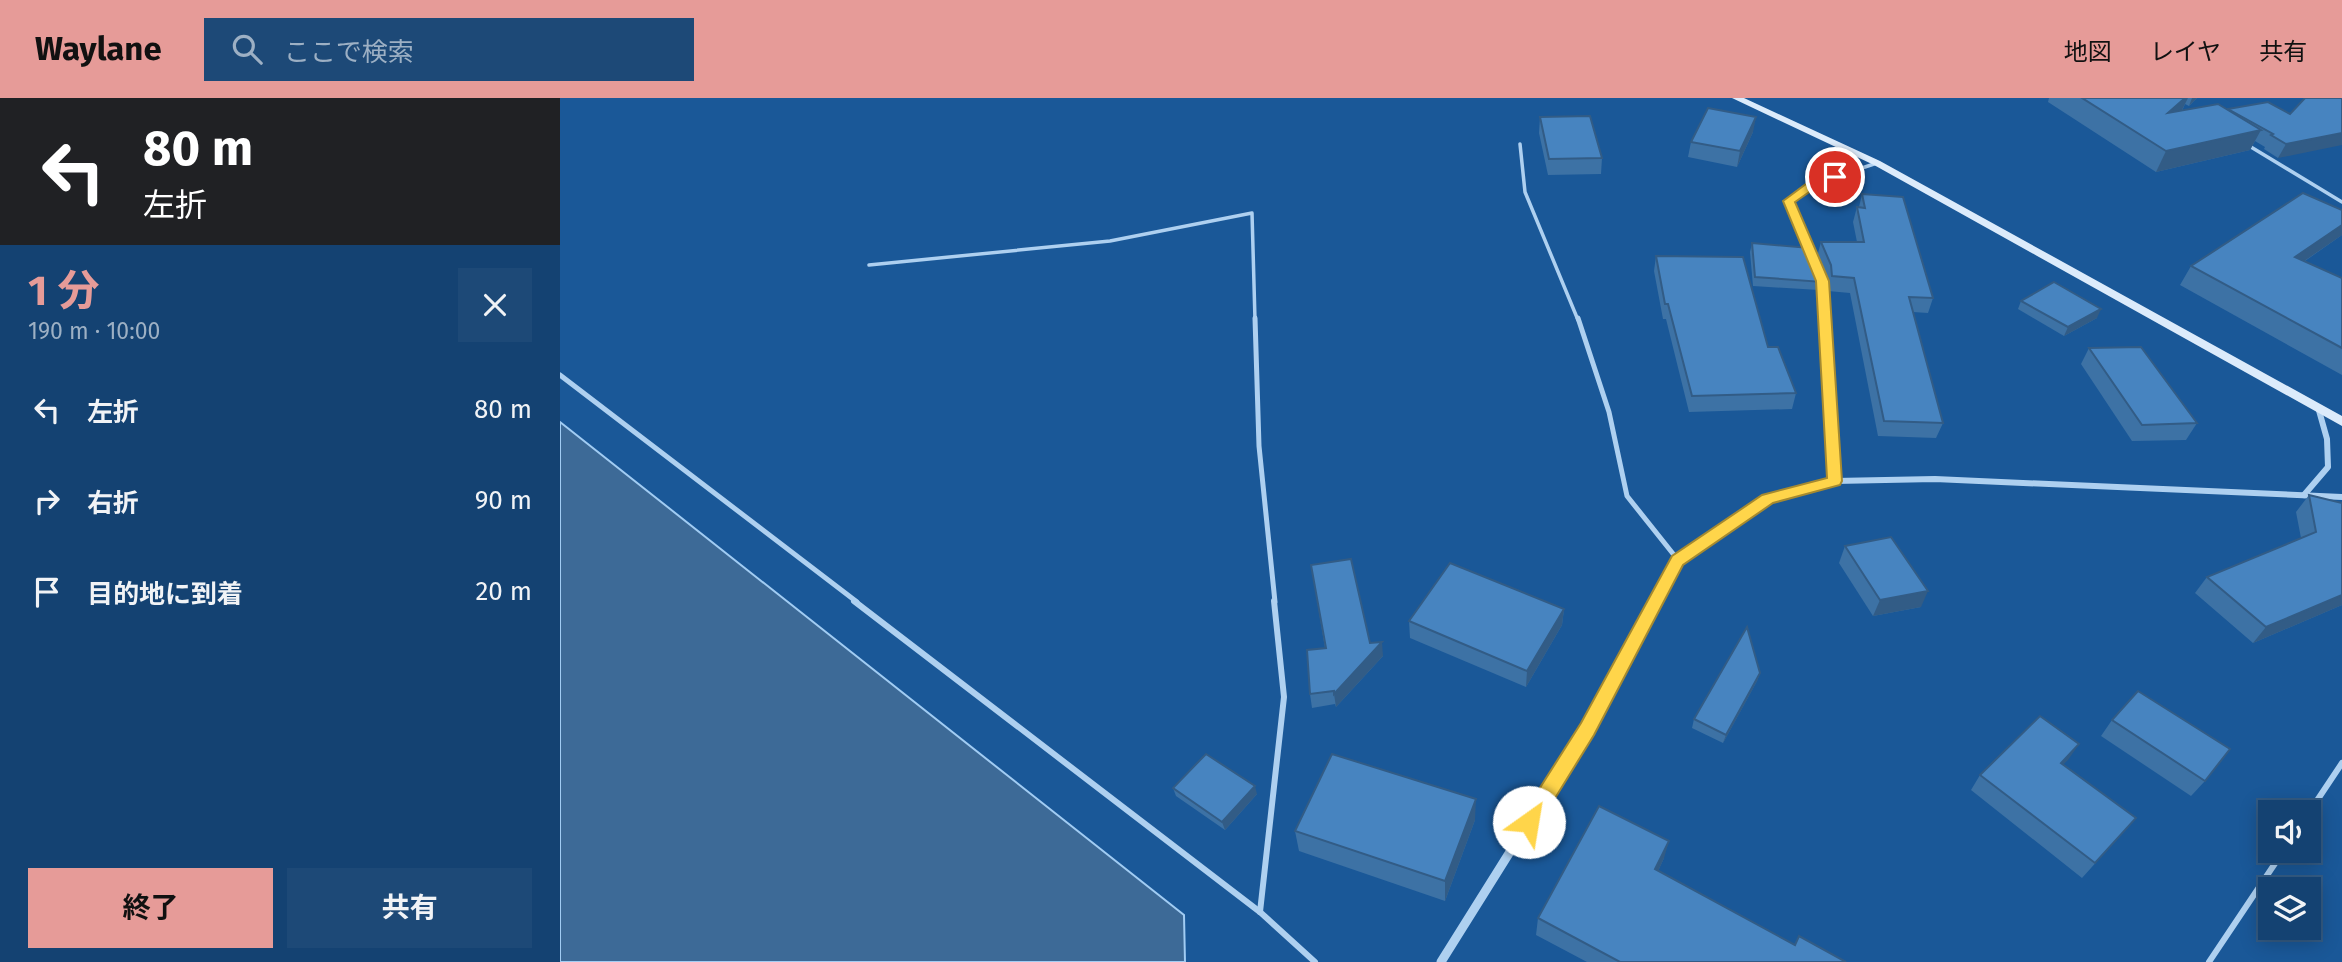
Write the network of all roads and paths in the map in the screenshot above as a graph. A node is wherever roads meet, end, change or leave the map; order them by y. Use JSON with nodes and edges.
{"nodes":[{"id":1,"x":1737,"y":98,"type":"edge"},
{"id":2,"x":2236,"y":137,"type":"edge"},
{"id":3,"x":1520,"y":144,"type":"dead end"},
{"id":4,"x":1877,"y":163,"type":"junction"},
{"id":5,"x":2342,"y":202,"type":"edge"},
{"id":6,"x":869,"y":265,"type":"dead end"},
{"id":7,"x":560,"y":375,"type":"edge"},
{"id":8,"x":2318,"y":408,"type":"junction"},
{"id":9,"x":2342,"y":422,"type":"edge"},
{"id":10,"x":1835,"y":481,"type":"junction"},
{"id":11,"x":2304,"y":495,"type":"junction"},
{"id":12,"x":2342,"y":497,"type":"edge"},
{"id":13,"x":1678,"y":560,"type":"junction"},
{"id":14,"x":2342,"y":763,"type":"edge"},
{"id":15,"x":2317,"y":800,"type":"edge"},
{"id":16,"x":2275,"y":863,"type":"edge"},
{"id":17,"x":1260,"y":912,"type":"junction"},
{"id":18,"x":1315,"y":962,"type":"edge"},
{"id":19,"x":1441,"y":962,"type":"edge"},
{"id":20,"x":2209,"y":962,"type":"edge"}],
"edges":[{"from":1,"to":4,"type":"street"},
{"from":2,"to":5,"type":"lane"},
{"from":3,"to":13,"type":"lane"},
{"from":4,"to":8,"type":"street"},
{"from":4,"to":10,"type":"lane"},
{"from":6,"to":17,"type":"lane"},
{"from":7,"to":17,"type":"lane"},
{"from":8,"to":9,"type":"street"},
{"from":8,"to":11,"type":"street"},
{"from":10,"to":11,"type":"street"},
{"from":10,"to":13,"type":"street"},
{"from":11,"to":12,"type":"street"},
{"from":13,"to":19,"type":"street"},
{"from":14,"to":15,"type":"lane"},
{"from":16,"to":20,"type":"lane"},
{"from":17,"to":18,"type":"lane"}]}
